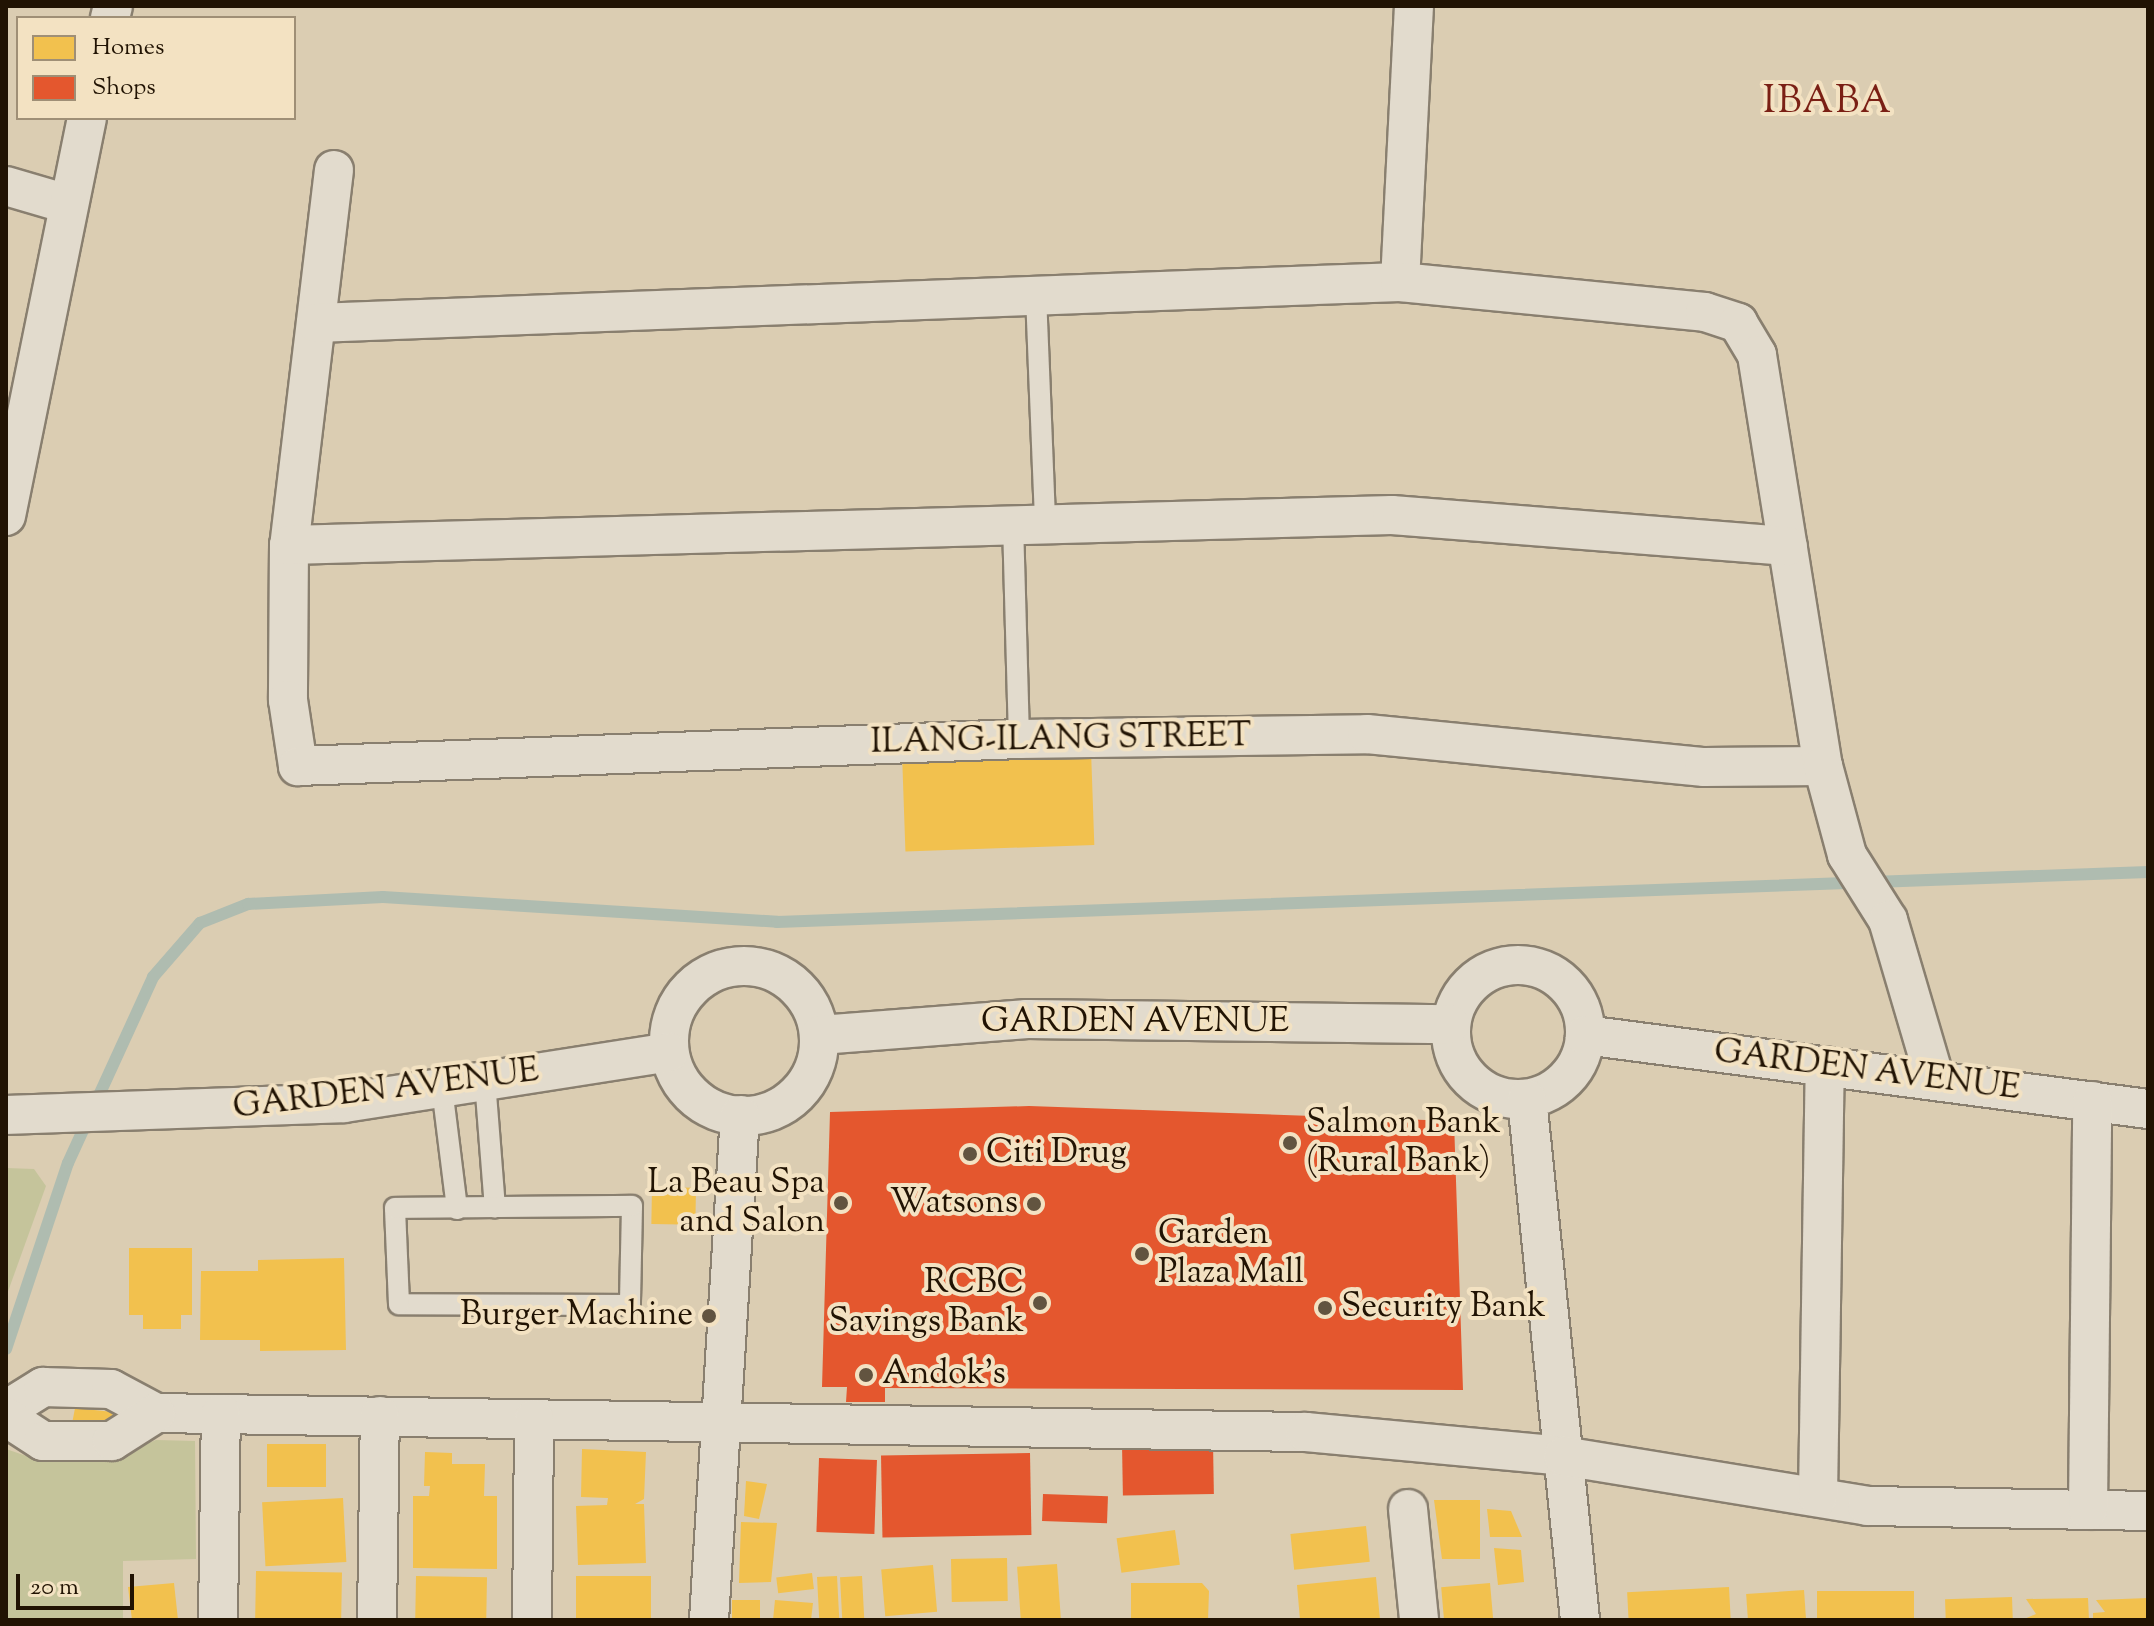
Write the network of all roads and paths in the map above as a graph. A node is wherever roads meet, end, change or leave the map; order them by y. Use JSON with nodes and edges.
{"nodes":[{"id":1,"x":1414,"y":6,"type":"edge"},
{"id":2,"x":87,"y":120,"type":"edge"},
{"id":3,"x":334,"y":170,"type":"dead end"},
{"id":4,"x":6,"y":186,"type":"edge"},
{"id":5,"x":67,"y":204,"type":"junction"},
{"id":6,"x":1400,"y":282,"type":"junction"},
{"id":7,"x":1036,"y":295,"type":"junction"},
{"id":8,"x":316,"y":323,"type":"junction"},
{"id":9,"x":6,"y":516,"type":"edge"},
{"id":10,"x":1029,"y":522,"type":"junction"},
{"id":11,"x":289,"y":545,"type":"junction"},
{"id":12,"x":1788,"y":546,"type":"junction"},
{"id":13,"x":1019,"y":739,"type":"junction"},
{"id":14,"x":1823,"y":766,"type":"junction"},
{"id":15,"x":1450,"y":1024,"type":"junction"},
{"id":16,"x":820,"y":1035,"type":"junction"},
{"id":17,"x":1585,"y":1035,"type":"junction"},
{"id":18,"x":669,"y":1052,"type":"junction"},
{"id":19,"x":1825,"y":1066,"type":"junction"},
{"id":20,"x":1935,"y":1080,"type":"junction"},
{"id":21,"x":485,"y":1081,"type":"junction"},
{"id":22,"x":442,"y":1088,"type":"junction"},
{"id":23,"x":1527,"y":1099,"type":"junction"},
{"id":24,"x":2092,"y":1101,"type":"junction"},
{"id":25,"x":2148,"y":1109,"type":"edge"},
{"id":26,"x":6,"y":1115,"type":"edge"},
{"id":27,"x":740,"y":1115,"type":"junction"},
{"id":28,"x":495,"y":1208,"type":"junction"},
{"id":29,"x":457,"y":1209,"type":"junction"},
{"id":30,"x":6,"y":1410,"type":"edge"},
{"id":31,"x":156,"y":1413,"type":"junction"},
{"id":32,"x":221,"y":1414,"type":"junction"},
{"id":33,"x":380,"y":1416,"type":"junction"},
{"id":34,"x":6,"y":1417,"type":"edge"},
{"id":35,"x":534,"y":1419,"type":"junction"},
{"id":36,"x":716,"y":1419,"type":"junction"},
{"id":37,"x":1563,"y":1456,"type":"junction"},
{"id":38,"x":1818,"y":1497,"type":"junction"},
{"id":39,"x":1408,"y":1509,"type":"dead end"},
{"id":40,"x":2088,"y":1510,"type":"junction"},
{"id":41,"x":2148,"y":1511,"type":"edge"},
{"id":42,"x":218,"y":1620,"type":"edge"},
{"id":43,"x":377,"y":1620,"type":"edge"},
{"id":44,"x":532,"y":1620,"type":"edge"},
{"id":45,"x":709,"y":1620,"type":"edge"},
{"id":46,"x":1419,"y":1620,"type":"edge"},
{"id":47,"x":1580,"y":1620,"type":"edge"}],
"edges":[{"from":1,"to":6,"type":"street"},
{"from":2,"to":5,"type":"street"},
{"from":3,"to":8,"type":"street"},
{"from":4,"to":5,"type":"street"},
{"from":5,"to":9,"type":"street"},
{"from":6,"to":7,"type":"street"},
{"from":6,"to":12,"type":"street"},
{"from":7,"to":8,"type":"street"},
{"from":7,"to":10,"type":"lane"},
{"from":8,"to":11,"type":"street"},
{"from":10,"to":11,"type":"street"},
{"from":10,"to":12,"type":"street"},
{"from":10,"to":13,"type":"lane"},
{"from":11,"to":13,"type":"street","name":"ILANG-ILANG STREET"},
{"from":12,"to":14,"type":"street"},
{"from":13,"to":14,"type":"street","name":"ILANG-ILANG STREET"},
{"from":14,"to":20,"type":"street"},
{"from":15,"to":16,"type":"street","name":"GARDEN AVENUE"},
{"from":15,"to":17,"type":"street"},
{"from":15,"to":23,"type":"street"},
{"from":16,"to":18,"type":"street"},
{"from":16,"to":27,"type":"street"},
{"from":17,"to":19,"type":"street","name":"GARDEN AVENUE"},
{"from":17,"to":23,"type":"street"},
{"from":18,"to":21,"type":"street","name":"GARDEN AVENUE"},
{"from":18,"to":27,"type":"street"},
{"from":19,"to":20,"type":"street","name":"GARDEN AVENUE"},
{"from":19,"to":38,"type":"street"},
{"from":20,"to":24,"type":"street","name":"GARDEN AVENUE"},
{"from":21,"to":22,"type":"street","name":"GARDEN AVENUE"},
{"from":21,"to":28,"type":"lane"},
{"from":22,"to":26,"type":"street","name":"GARDEN AVENUE"},
{"from":22,"to":29,"type":"lane"},
{"from":23,"to":37,"type":"street"},
{"from":24,"to":25,"type":"street","name":"GARDEN AVENUE"},
{"from":24,"to":40,"type":"street"},
{"from":27,"to":36,"type":"street"},
{"from":28,"to":29,"type":"lane"},
{"from":28,"to":29,"type":"lane"},
{"from":30,"to":31,"type":"street"},
{"from":31,"to":32,"type":"street"},
{"from":31,"to":34,"type":"street"},
{"from":32,"to":33,"type":"street"},
{"from":32,"to":42,"type":"street"},
{"from":33,"to":35,"type":"street"},
{"from":33,"to":43,"type":"street"},
{"from":35,"to":36,"type":"street"},
{"from":35,"to":44,"type":"street"},
{"from":36,"to":37,"type":"street"},
{"from":36,"to":45,"type":"street"},
{"from":37,"to":38,"type":"street"},
{"from":37,"to":47,"type":"street"},
{"from":38,"to":40,"type":"street"},
{"from":39,"to":46,"type":"street"},
{"from":40,"to":41,"type":"street"}]}
